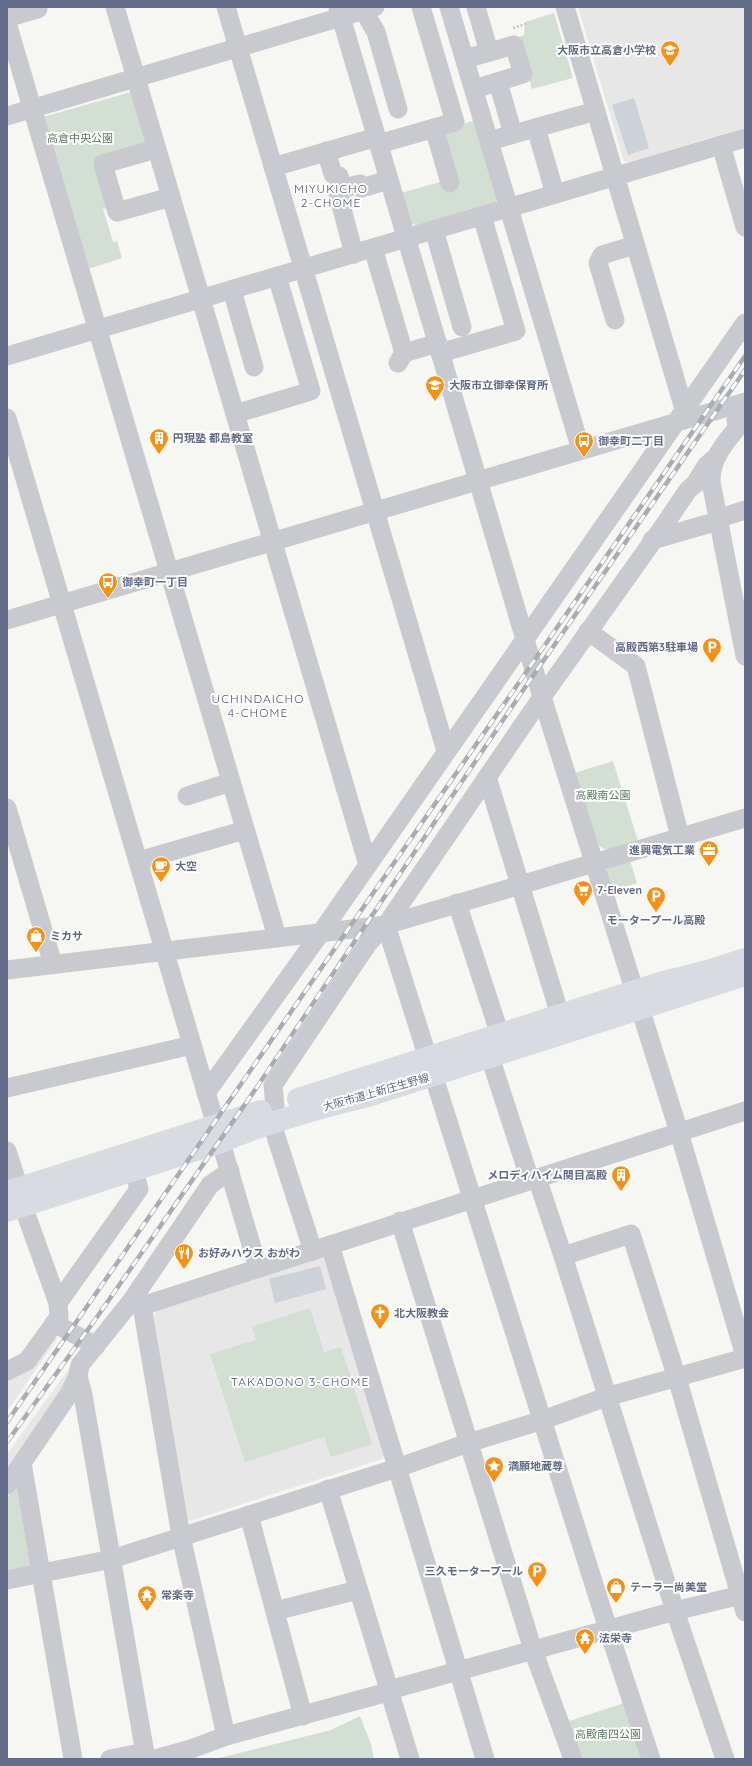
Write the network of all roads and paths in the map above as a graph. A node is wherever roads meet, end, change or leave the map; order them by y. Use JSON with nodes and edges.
{"nodes":[{"id":1,"x":115,"y":7,"type":"edge"},
{"id":2,"x":226,"y":7,"type":"edge"},
{"id":3,"x":421,"y":7,"type":"edge"},
{"id":4,"x":450,"y":7,"type":"edge"},
{"id":5,"x":476,"y":7,"type":"edge"},
{"id":6,"x":565,"y":7,"type":"edge"},
{"id":7,"x":38,"y":9,"type":"dead end"},
{"id":8,"x":370,"y":9,"type":"edge"},
{"id":9,"x":340,"y":12,"type":"edge"},
{"id":10,"x":7,"y":18,"type":"edge"},
{"id":11,"x":7,"y":23,"type":"edge"},
{"id":12,"x":238,"y":48,"type":"junction"},
{"id":13,"x":489,"y":52,"type":"junction"},
{"id":14,"x":465,"y":59,"type":"junction"},
{"id":15,"x":136,"y":78,"type":"junction"},
{"id":16,"x":498,"y":82,"type":"junction"},
{"id":17,"x":474,"y":89,"type":"junction"},
{"id":18,"x":32,"y":109,"type":"junction"},
{"id":19,"x":398,"y":109,"type":"dead end"},
{"id":20,"x":596,"y":110,"type":"junction"},
{"id":21,"x":480,"y":111,"type":"junction"},
{"id":22,"x":7,"y":116,"type":"edge"},
{"id":23,"x":454,"y":119,"type":"junction"},
{"id":24,"x":434,"y":128,"type":"junction"},
{"id":25,"x":536,"y":128,"type":"junction"},
{"id":26,"x":513,"y":134,"type":"junction"},
{"id":27,"x":745,"y":138,"type":"edge"},
{"id":28,"x":378,"y":140,"type":"junction"},
{"id":29,"x":489,"y":141,"type":"junction"},
{"id":30,"x":721,"y":146,"type":"junction"},
{"id":31,"x":156,"y":149,"type":"junction"},
{"id":32,"x":326,"y":151,"type":"junction"},
{"id":33,"x":273,"y":167,"type":"junction"},
{"id":34,"x":615,"y":177,"type":"junction"},
{"id":35,"x":389,"y":180,"type":"junction"},
{"id":36,"x":450,"y":183,"type":"dead end"},
{"id":37,"x":343,"y":188,"type":"junction"},
{"id":38,"x":556,"y":194,"type":"junction"},
{"id":39,"x":171,"y":196,"type":"junction"},
{"id":40,"x":509,"y":208,"type":"junction"},
{"id":41,"x":482,"y":216,"type":"junction"},
{"id":42,"x":745,"y":227,"type":"edge"},
{"id":43,"x":434,"y":230,"type":"junction"},
{"id":44,"x":406,"y":238,"type":"junction"},
{"id":45,"x":635,"y":245,"type":"junction"},
{"id":46,"x":373,"y":248,"type":"junction"},
{"id":47,"x":354,"y":254,"type":"junction"},
{"id":48,"x":304,"y":269,"type":"junction"},
{"id":49,"x":277,"y":276,"type":"junction"},
{"id":50,"x":232,"y":290,"type":"junction"},
{"id":51,"x":201,"y":299,"type":"junction"},
{"id":52,"x":542,"y":319,"type":"junction"},
{"id":53,"x":615,"y":320,"type":"dead end"},
{"id":54,"x":745,"y":323,"type":"edge"},
{"id":55,"x":462,"y":326,"type":"dead end"},
{"id":56,"x":514,"y":327,"type":"junction"},
{"id":57,"x":97,"y":329,"type":"junction"},
{"id":58,"x":439,"y":348,"type":"junction"},
{"id":59,"x":7,"y":356,"type":"edge"},
{"id":60,"x":254,"y":367,"type":"dead end"},
{"id":61,"x":336,"y":381,"type":"junction"},
{"id":62,"x":310,"y":389,"type":"junction"},
{"id":63,"x":745,"y":402,"type":"edge"},
{"id":64,"x":745,"y":406,"type":"edge"},
{"id":65,"x":235,"y":414,"type":"junction"},
{"id":66,"x":7,"y":418,"type":"edge"},
{"id":67,"x":682,"y":418,"type":"junction"},
{"id":68,"x":741,"y":431,"type":"edge"},
{"id":69,"x":581,"y":450,"type":"junction"},
{"id":70,"x":714,"y":459,"type":"junction"},
{"id":71,"x":478,"y":481,"type":"junction"},
{"id":72,"x":745,"y":510,"type":"edge"},
{"id":73,"x":375,"y":511,"type":"junction"},
{"id":74,"x":718,"y":520,"type":"junction"},
{"id":75,"x":652,"y":540,"type":"junction"},
{"id":76,"x":272,"y":541,"type":"junction"},
{"id":77,"x":169,"y":572,"type":"junction"},
{"id":78,"x":62,"y":604,"type":"junction"},
{"id":79,"x":7,"y":620,"type":"edge"},
{"id":80,"x":588,"y":631,"type":"junction"},
{"id":81,"x":524,"y":639,"type":"junction"},
{"id":82,"x":745,"y":656,"type":"edge"},
{"id":83,"x":542,"y":697,"type":"junction"},
{"id":84,"x":446,"y":752,"type":"junction"},
{"id":85,"x":487,"y":777,"type":"junction"},
{"id":86,"x":231,"y":782,"type":"junction"},
{"id":87,"x":187,"y":796,"type":"dead end"},
{"id":88,"x":7,"y":808,"type":"edge"},
{"id":89,"x":745,"y":818,"type":"edge"},
{"id":90,"x":245,"y":830,"type":"junction"},
{"id":91,"x":680,"y":837,"type":"junction"},
{"id":92,"x":138,"y":861,"type":"junction"},
{"id":93,"x":593,"y":863,"type":"junction"},
{"id":94,"x":368,"y":865,"type":"junction"},
{"id":95,"x":520,"y":885,"type":"junction"},
{"id":96,"x":457,"y":904,"type":"junction"},
{"id":97,"x":386,"y":925,"type":"junction"},
{"id":98,"x":322,"y":932,"type":"junction"},
{"id":99,"x":277,"y":937,"type":"junction"},
{"id":100,"x":165,"y":951,"type":"junction"},
{"id":101,"x":745,"y":959,"type":"edge"},
{"id":102,"x":53,"y":964,"type":"junction"},
{"id":103,"x":7,"y":970,"type":"edge"},
{"id":104,"x":745,"y":975,"type":"edge"},
{"id":105,"x":637,"y":1000,"type":"junction"},
{"id":106,"x":560,"y":1016,"type":"junction"},
{"id":107,"x":500,"y":1035,"type":"junction"},
{"id":108,"x":192,"y":1045,"type":"junction"},
{"id":109,"x":490,"y":1057,"type":"junction"},
{"id":110,"x":431,"y":1066,"type":"junction"},
{"id":111,"x":7,"y":1088,"type":"edge"},
{"id":112,"x":206,"y":1092,"type":"junction"},
{"id":113,"x":745,"y":1111,"type":"edge"},
{"id":114,"x":274,"y":1115,"type":"junction"},
{"id":115,"x":679,"y":1132,"type":"junction"},
{"id":116,"x":219,"y":1134,"type":"junction"},
{"id":117,"x":7,"y":1151,"type":"edge"},
{"id":118,"x":134,"y":1170,"type":"junction"},
{"id":119,"x":230,"y":1171,"type":"junction"},
{"id":120,"x":534,"y":1179,"type":"junction"},
{"id":121,"x":14,"y":1199,"type":"edge"},
{"id":122,"x":472,"y":1199,"type":"junction"},
{"id":123,"x":400,"y":1221,"type":"junction"},
{"id":124,"x":322,"y":1248,"type":"junction"},
{"id":125,"x":563,"y":1256,"type":"junction"},
{"id":126,"x":258,"y":1268,"type":"junction"},
{"id":127,"x":58,"y":1303,"type":"junction"},
{"id":128,"x":136,"y":1304,"type":"junction"},
{"id":129,"x":54,"y":1323,"type":"junction"},
{"id":130,"x":96,"y":1346,"type":"junction"},
{"id":131,"x":745,"y":1357,"type":"edge"},
{"id":132,"x":7,"y":1371,"type":"edge"},
{"id":133,"x":78,"y":1376,"type":"junction"},
{"id":134,"x":677,"y":1378,"type":"junction"},
{"id":135,"x":606,"y":1397,"type":"junction"},
{"id":136,"x":543,"y":1420,"type":"junction"},
{"id":137,"x":468,"y":1443,"type":"junction"},
{"id":138,"x":22,"y":1463,"type":"junction"},
{"id":139,"x":397,"y":1468,"type":"junction"},
{"id":140,"x":7,"y":1485,"type":"edge"},
{"id":141,"x":328,"y":1489,"type":"junction"},
{"id":142,"x":249,"y":1515,"type":"junction"},
{"id":143,"x":181,"y":1536,"type":"junction"},
{"id":144,"x":112,"y":1559,"type":"junction"},
{"id":145,"x":41,"y":1574,"type":"junction"},
{"id":146,"x":7,"y":1580,"type":"edge"},
{"id":147,"x":358,"y":1590,"type":"junction"},
{"id":148,"x":743,"y":1600,"type":"edge"},
{"id":149,"x":275,"y":1611,"type":"junction"},
{"id":150,"x":675,"y":1611,"type":"junction"},
{"id":151,"x":608,"y":1629,"type":"junction"},
{"id":152,"x":533,"y":1650,"type":"junction"},
{"id":153,"x":459,"y":1672,"type":"junction"},
{"id":154,"x":388,"y":1692,"type":"junction"},
{"id":155,"x":303,"y":1716,"type":"junction"},
{"id":156,"x":226,"y":1736,"type":"junction"},
{"id":157,"x":149,"y":1757,"type":"edge"},
{"id":158,"x":73,"y":1759,"type":"edge"},
{"id":159,"x":110,"y":1759,"type":"edge"},
{"id":160,"x":410,"y":1759,"type":"edge"},
{"id":161,"x":485,"y":1759,"type":"edge"},
{"id":162,"x":573,"y":1759,"type":"edge"},
{"id":163,"x":651,"y":1759,"type":"edge"},
{"id":164,"x":725,"y":1759,"type":"edge"}],
"edges":[{"from":1,"to":15,"type":"street"},
{"from":2,"to":12,"type":"street"},
{"from":3,"to":23,"type":"street"},
{"from":4,"to":14,"type":"street"},
{"from":5,"to":13,"type":"street"},
{"from":6,"to":20,"type":"street"},
{"from":7,"to":10,"type":"street"},
{"from":8,"to":9,"type":"street"},
{"from":8,"to":19,"type":"street"},
{"from":9,"to":12,"type":"street"},
{"from":9,"to":28,"type":"street"},
{"from":11,"to":18,"type":"street"},
{"from":12,"to":15,"type":"street"},
{"from":12,"to":33,"type":"street"},
{"from":13,"to":14,"type":"street"},
{"from":13,"to":16,"type":"street"},
{"from":14,"to":17,"type":"street"},
{"from":15,"to":18,"type":"street"},
{"from":15,"to":31,"type":"street"},
{"from":16,"to":17,"type":"street"},
{"from":16,"to":26,"type":"street"},
{"from":17,"to":21,"type":"street"},
{"from":18,"to":22,"type":"street"},
{"from":18,"to":57,"type":"street"},
{"from":20,"to":25,"type":"street"},
{"from":20,"to":34,"type":"street"},
{"from":21,"to":23,"type":"street"},
{"from":21,"to":29,"type":"street"},
{"from":23,"to":24,"type":"street"},
{"from":24,"to":28,"type":"street"},
{"from":24,"to":36,"type":"street"},
{"from":25,"to":26,"type":"street"},
{"from":25,"to":38,"type":"street"},
{"from":26,"to":29,"type":"street"},
{"from":27,"to":30,"type":"street"},
{"from":28,"to":32,"type":"street"},
{"from":28,"to":35,"type":"street"},
{"from":29,"to":40,"type":"street"},
{"from":30,"to":34,"type":"street"},
{"from":30,"to":42,"type":"street"},
{"from":31,"to":39,"type":"street"},
{"from":31,"to":39,"type":"street"},
{"from":32,"to":33,"type":"street"},
{"from":32,"to":37,"type":"street"},
{"from":33,"to":48,"type":"street"},
{"from":34,"to":38,"type":"street"},
{"from":34,"to":45,"type":"street"},
{"from":35,"to":37,"type":"street"},
{"from":35,"to":44,"type":"street"},
{"from":37,"to":47,"type":"street"},
{"from":38,"to":40,"type":"street"},
{"from":39,"to":51,"type":"street"},
{"from":40,"to":41,"type":"street"},
{"from":40,"to":52,"type":"street"},
{"from":41,"to":43,"type":"street"},
{"from":41,"to":56,"type":"street"},
{"from":43,"to":44,"type":"street"},
{"from":43,"to":55,"type":"street"},
{"from":44,"to":46,"type":"street"},
{"from":44,"to":58,"type":"street"},
{"from":45,"to":53,"type":"street"},
{"from":45,"to":67,"type":"street"},
{"from":46,"to":47,"type":"street"},
{"from":46,"to":58,"type":"street"},
{"from":47,"to":48,"type":"street"},
{"from":48,"to":49,"type":"street"},
{"from":48,"to":61,"type":"street"},
{"from":49,"to":50,"type":"street"},
{"from":49,"to":62,"type":"street"},
{"from":50,"to":51,"type":"street"},
{"from":50,"to":60,"type":"street"},
{"from":51,"to":57,"type":"street"},
{"from":51,"to":65,"type":"street"},
{"from":52,"to":56,"type":"street"},
{"from":52,"to":69,"type":"street"},
{"from":54,"to":67,"type":"street"},
{"from":56,"to":58,"type":"street"},
{"from":57,"to":59,"type":"street"},
{"from":57,"to":77,"type":"street"},
{"from":58,"to":71,"type":"street"},
{"from":61,"to":62,"type":"street"},
{"from":61,"to":73,"type":"street"},
{"from":62,"to":65,"type":"street"},
{"from":63,"to":67,"type":"street"},
{"from":64,"to":68,"type":"street"},
{"from":65,"to":76,"type":"street"},
{"from":66,"to":78,"type":"street"},
{"from":67,"to":69,"type":"street"},
{"from":67,"to":81,"type":"street"},
{"from":68,"to":70,"type":"street"},
{"from":69,"to":71,"type":"street"},
{"from":70,"to":74,"type":"street"},
{"from":70,"to":75,"type":"street"},
{"from":71,"to":73,"type":"street"},
{"from":71,"to":81,"type":"street"},
{"from":72,"to":74,"type":"street"},
{"from":73,"to":76,"type":"street"},
{"from":73,"to":84,"type":"street"},
{"from":74,"to":75,"type":"street"},
{"from":74,"to":82,"type":"street"},
{"from":75,"to":80,"type":"street"},
{"from":76,"to":77,"type":"street"},
{"from":76,"to":94,"type":"street"},
{"from":77,"to":78,"type":"street"},
{"from":77,"to":86,"type":"street"},
{"from":78,"to":79,"type":"street"},
{"from":78,"to":92,"type":"street"},
{"from":80,"to":83,"type":"street"},
{"from":80,"to":91,"type":"street"},
{"from":81,"to":83,"type":"street"},
{"from":81,"to":84,"type":"street"},
{"from":83,"to":85,"type":"street"},
{"from":83,"to":93,"type":"street"},
{"from":84,"to":94,"type":"street"},
{"from":85,"to":95,"type":"street"},
{"from":85,"to":97,"type":"street"},
{"from":86,"to":87,"type":"street"},
{"from":86,"to":90,"type":"street"},
{"from":88,"to":102,"type":"street"},
{"from":89,"to":91,"type":"street"},
{"from":90,"to":92,"type":"street"},
{"from":90,"to":99,"type":"street"},
{"from":91,"to":93,"type":"street"},
{"from":92,"to":100,"type":"street"},
{"from":93,"to":95,"type":"street"},
{"from":93,"to":105,"type":"street"},
{"from":94,"to":98,"type":"street"},
{"from":95,"to":96,"type":"street"},
{"from":95,"to":106,"type":"street"},
{"from":96,"to":97,"type":"street"},
{"from":96,"to":107,"type":"street"},
{"from":97,"to":98,"type":"street"},
{"from":97,"to":110,"type":"street"},
{"from":97,"to":114,"type":"street"},
{"from":98,"to":99,"type":"street"},
{"from":98,"to":112,"type":"street"},
{"from":99,"to":100,"type":"street"},
{"from":100,"to":102,"type":"street"},
{"from":100,"to":108,"type":"street"},
{"from":101,"to":105,"type":"main road","name":"大阪市道上新庄生野線"},
{"from":102,"to":103,"type":"street"},
{"from":104,"to":105,"type":"main road","name":"大阪市道上新庄生野線"},
{"from":105,"to":106,"type":"main road","name":"大阪市道上新庄生野線"},
{"from":105,"to":109,"type":"main road","name":"大阪市道上新庄生野線"},
{"from":105,"to":115,"type":"street"},
{"from":106,"to":107,"type":"main road","name":"大阪市道上新庄生野線"},
{"from":107,"to":110,"type":"main road","name":"大阪市道上新庄生野線"},
{"from":108,"to":111,"type":"street"},
{"from":108,"to":112,"type":"street"},
{"from":109,"to":110,"type":"main road","name":"大阪市道上新庄生野線"},
{"from":109,"to":120,"type":"street"},
{"from":110,"to":114,"type":"main road","name":"大阪市道上新庄生野線"},
{"from":110,"to":122,"type":"street"},
{"from":112,"to":116,"type":"street"},
{"from":113,"to":115,"type":"street"},
{"from":114,"to":116,"type":"main road","name":"大阪市道上新庄生野線"},
{"from":114,"to":124,"type":"street"},
{"from":115,"to":120,"type":"street"},
{"from":115,"to":131,"type":"street"},
{"from":116,"to":118,"type":"main road","name":"大阪市道上新庄生野線"},
{"from":116,"to":119,"type":"street"},
{"from":116,"to":121,"type":"main road","name":"大阪市道上新庄生野線"},
{"from":117,"to":121,"type":"street"},
{"from":118,"to":121,"type":"main road","name":"大阪市道上新庄生野線"},
{"from":118,"to":127,"type":"street"},
{"from":119,"to":126,"type":"street"},
{"from":119,"to":128,"type":"street"},
{"from":120,"to":122,"type":"street"},
{"from":120,"to":125,"type":"street"},
{"from":121,"to":127,"type":"street"},
{"from":122,"to":123,"type":"street"},
{"from":122,"to":136,"type":"street"},
{"from":123,"to":124,"type":"street"},
{"from":123,"to":137,"type":"street"},
{"from":124,"to":126,"type":"street"},
{"from":124,"to":139,"type":"street"},
{"from":125,"to":134,"type":"street"},
{"from":125,"to":135,"type":"street"},
{"from":126,"to":128,"type":"street"},
{"from":127,"to":129,"type":"street"},
{"from":128,"to":130,"type":"street"},
{"from":128,"to":143,"type":"street"},
{"from":129,"to":130,"type":"street"},
{"from":129,"to":132,"type":"street"},
{"from":130,"to":133,"type":"street"},
{"from":131,"to":134,"type":"street"},
{"from":133,"to":138,"type":"street"},
{"from":133,"to":144,"type":"street"},
{"from":134,"to":135,"type":"street"},
{"from":134,"to":148,"type":"street"},
{"from":135,"to":136,"type":"street"},
{"from":135,"to":150,"type":"street"},
{"from":136,"to":137,"type":"street"},
{"from":136,"to":151,"type":"street"},
{"from":137,"to":139,"type":"street"},
{"from":137,"to":152,"type":"street"},
{"from":138,"to":140,"type":"street"},
{"from":138,"to":145,"type":"street"},
{"from":139,"to":141,"type":"street"},
{"from":139,"to":153,"type":"street"},
{"from":141,"to":142,"type":"street"},
{"from":141,"to":147,"type":"street"},
{"from":142,"to":143,"type":"street"},
{"from":142,"to":149,"type":"street"},
{"from":143,"to":144,"type":"street"},
{"from":143,"to":156,"type":"street"},
{"from":144,"to":145,"type":"street"},
{"from":144,"to":157,"type":"street"},
{"from":145,"to":146,"type":"street"},
{"from":145,"to":158,"type":"street"},
{"from":147,"to":149,"type":"street"},
{"from":147,"to":154,"type":"street"},
{"from":148,"to":150,"type":"street"},
{"from":149,"to":155,"type":"street"},
{"from":150,"to":151,"type":"street"},
{"from":150,"to":164,"type":"street"},
{"from":151,"to":152,"type":"street"},
{"from":151,"to":163,"type":"street"},
{"from":152,"to":153,"type":"street"},
{"from":152,"to":162,"type":"street"},
{"from":153,"to":154,"type":"street"},
{"from":153,"to":161,"type":"street"},
{"from":154,"to":155,"type":"street"},
{"from":154,"to":160,"type":"street"},
{"from":155,"to":156,"type":"street"},
{"from":156,"to":157,"type":"street"},
{"from":157,"to":159,"type":"street"}]}
